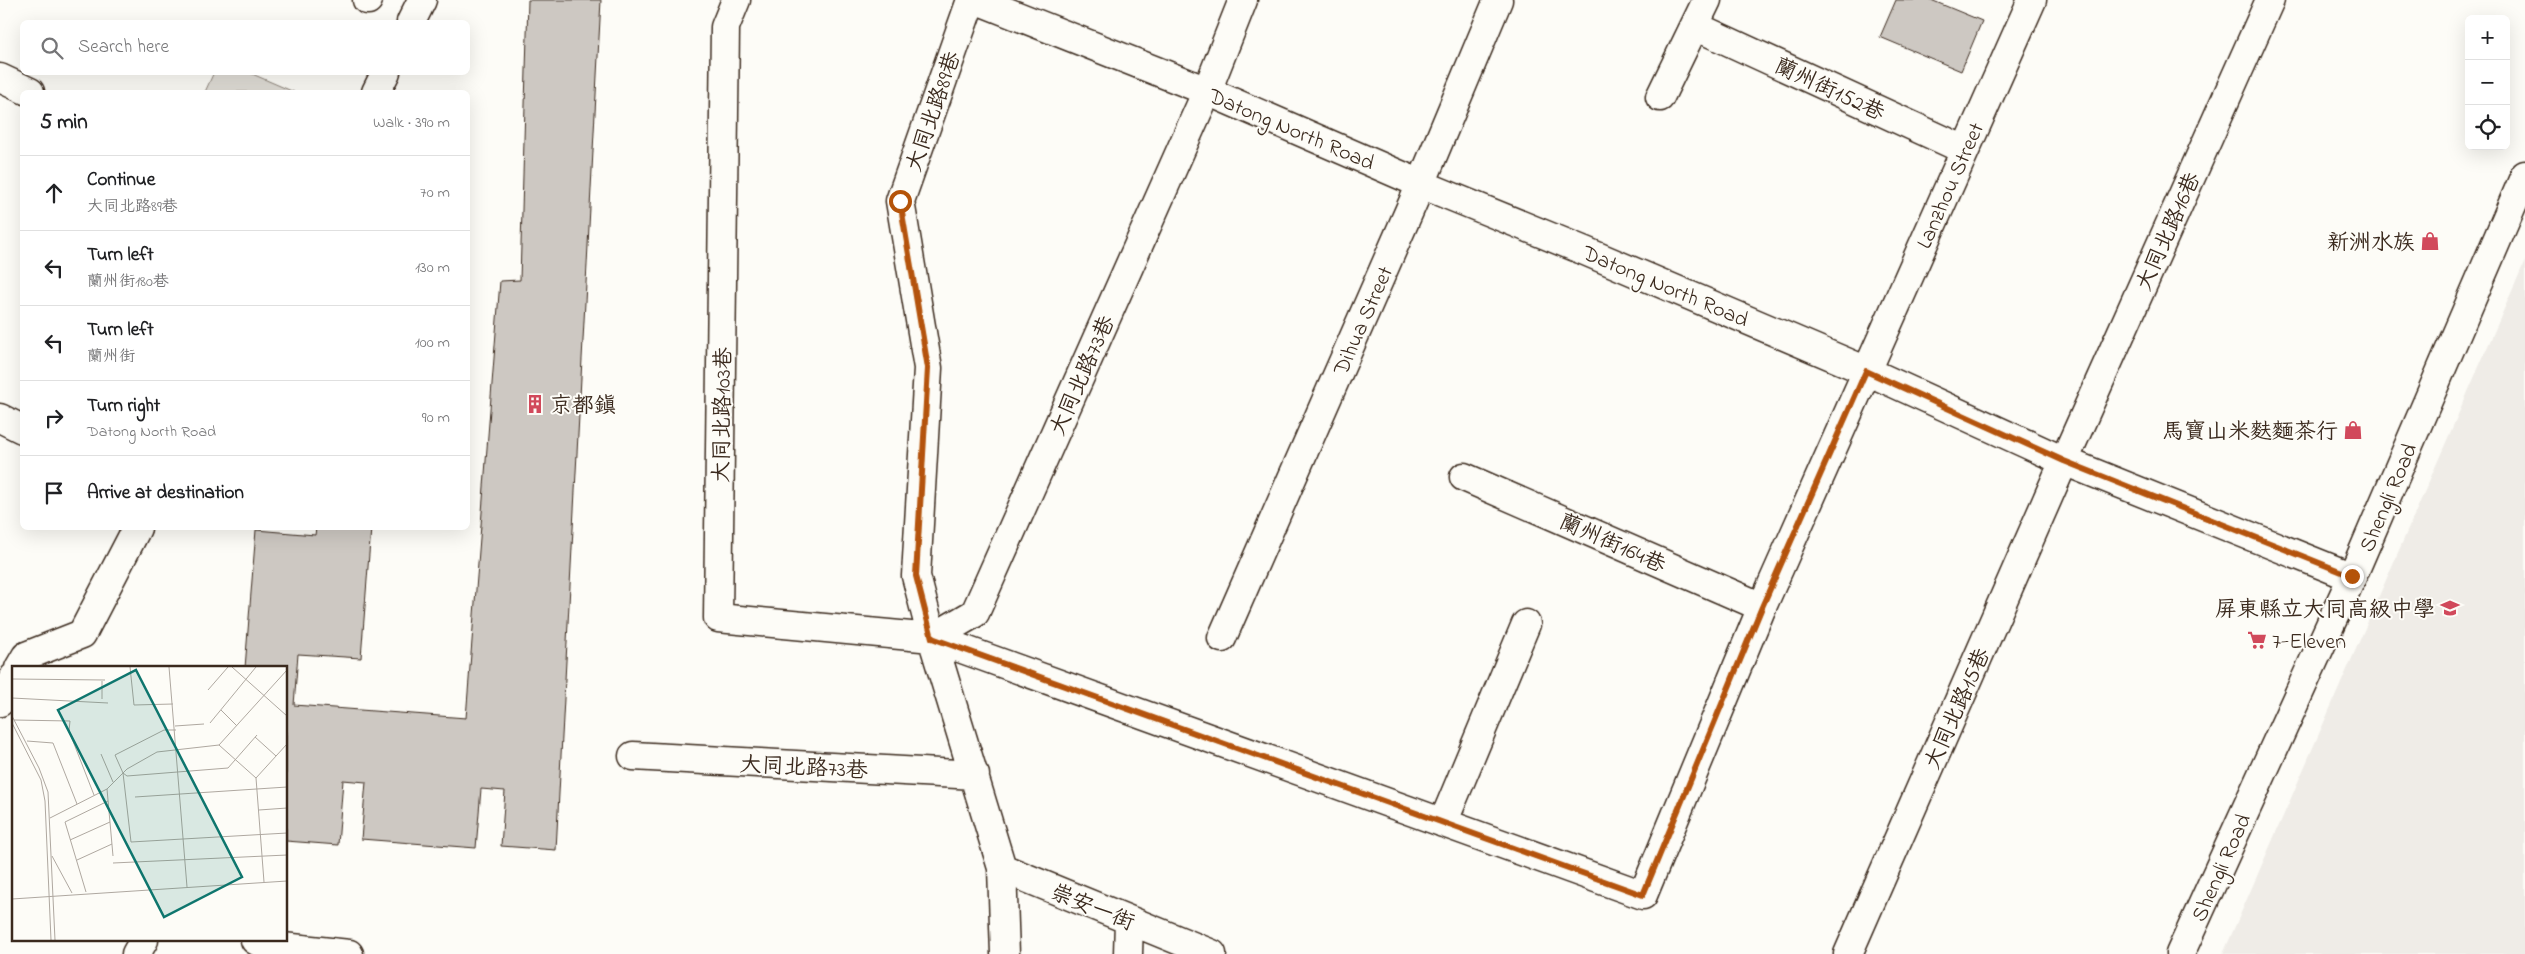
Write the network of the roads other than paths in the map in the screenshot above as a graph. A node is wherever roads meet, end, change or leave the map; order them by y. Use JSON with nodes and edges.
{"nodes":[{"id":1,"x":422,"y":0,"type":"edge"},
{"id":2,"x":736,"y":0,"type":"edge"},
{"id":3,"x":971,"y":0,"type":"edge"},
{"id":4,"x":977,"y":0,"type":"edge"},
{"id":5,"x":1242,"y":0,"type":"edge"},
{"id":6,"x":1498,"y":0,"type":"edge"},
{"id":7,"x":1706,"y":0,"type":"edge"},
{"id":8,"x":2032,"y":0,"type":"edge"},
{"id":9,"x":2270,"y":0,"type":"edge"},
{"id":10,"x":412,"y":20,"type":"edge"},
{"id":11,"x":1695,"y":26,"type":"junction"},
{"id":12,"x":384,"y":75,"type":"edge"},
{"id":13,"x":0,"y":78,"type":"edge"},
{"id":14,"x":26,"y":90,"type":"edge"},
{"id":15,"x":377,"y":90,"type":"edge"},
{"id":16,"x":1207,"y":91,"type":"junction"},
{"id":17,"x":1660,"y":97,"type":"dead end"},
{"id":18,"x":1965,"y":150,"type":"junction"},
{"id":19,"x":2525,"y":175,"type":"edge"},
{"id":20,"x":1421,"y":184,"type":"junction"},
{"id":21,"x":1866,"y":371,"type":"junction"},
{"id":22,"x":0,"y":418,"type":"edge"},
{"id":23,"x":20,"y":428,"type":"edge"},
{"id":24,"x":2064,"y":461,"type":"junction"},
{"id":25,"x":1464,"y":477,"type":"dead end"},
{"id":26,"x":137,"y":530,"type":"edge"},
{"id":27,"x":2352,"y":576,"type":"junction"},
{"id":28,"x":1762,"y":607,"type":"junction"},
{"id":29,"x":1526,"y":624,"type":"dead end"},
{"id":30,"x":932,"y":638,"type":"junction"},
{"id":31,"x":1222,"y":638,"type":"dead end"},
{"id":32,"x":20,"y":666,"type":"edge"},
{"id":33,"x":12,"y":681,"type":"edge"},
{"id":34,"x":0,"y":702,"type":"edge"},
{"id":35,"x":633,"y":756,"type":"dead end"},
{"id":36,"x":975,"y":775,"type":"junction"},
{"id":37,"x":1443,"y":823,"type":"junction"},
{"id":38,"x":1002,"y":868,"type":"junction"},
{"id":39,"x":1129,"y":921,"type":"junction"},
{"id":40,"x":143,"y":942,"type":"edge"},
{"id":41,"x":258,"y":942,"type":"edge"},
{"id":42,"x":136,"y":954,"type":"edge"},
{"id":43,"x":349,"y":954,"type":"edge"},
{"id":44,"x":1005,"y":954,"type":"edge"},
{"id":45,"x":1128,"y":954,"type":"edge"},
{"id":46,"x":1212,"y":954,"type":"edge"},
{"id":47,"x":1848,"y":954,"type":"edge"},
{"id":48,"x":2180,"y":954,"type":"edge"}],
"edges":[{"from":1,"to":10,"type":"street"},
{"from":2,"to":30,"type":"street","name":"大同北路103巷"},
{"from":3,"to":30,"type":"street","name":"大同北路89巷"},
{"from":4,"to":16,"type":"street","name":"Datong North Road"},
{"from":5,"to":16,"type":"street","name":"大同北路73巷"},
{"from":6,"to":20,"type":"street","name":"Dihua Street"},
{"from":7,"to":11,"type":"street"},
{"from":8,"to":18,"type":"street","name":"Lanzhou Street"},
{"from":9,"to":24,"type":"street","name":"大同北路16巷"},
{"from":11,"to":17,"type":"street"},
{"from":11,"to":18,"type":"street","name":"蘭州街152巷"},
{"from":12,"to":15,"type":"street"},
{"from":13,"to":14,"type":"street"},
{"from":16,"to":20,"type":"street","name":"Datong North Road"},
{"from":16,"to":30,"type":"street","name":"大同北路73巷"},
{"from":18,"to":21,"type":"street","name":"Lanzhou Street"},
{"from":19,"to":27,"type":"street","name":"Shengli Road"},
{"from":20,"to":21,"type":"street","name":"Datong North Road"},
{"from":20,"to":31,"type":"street","name":"Dihua Street"},
{"from":21,"to":24,"type":"street","name":"Datong North Road"},
{"from":21,"to":28,"type":"street","name":"Lanzhou Street"},
{"from":22,"to":23,"type":"street"},
{"from":24,"to":27,"type":"street","name":"Datong North Road"},
{"from":24,"to":47,"type":"street","name":"大同北路15巷"},
{"from":25,"to":28,"type":"street","name":"蘭州街164巷"},
{"from":26,"to":32,"type":"street"},
{"from":27,"to":48,"type":"street","name":"Shengli Road"},
{"from":28,"to":37,"type":"street","name":"Lanzhou Street"},
{"from":29,"to":37,"type":"street"},
{"from":30,"to":36,"type":"street","name":"大同北路89巷"},
{"from":30,"to":37,"type":"street"},
{"from":33,"to":34,"type":"street"},
{"from":35,"to":36,"type":"street","name":"大同北路73巷"},
{"from":36,"to":38,"type":"street","name":"大同北路89巷"},
{"from":38,"to":39,"type":"street","name":"崇安一街"},
{"from":38,"to":44,"type":"street","name":"大同北路89巷"},
{"from":39,"to":45,"type":"street"},
{"from":39,"to":46,"type":"street","name":"崇安一街"},
{"from":40,"to":42,"type":"street"},
{"from":41,"to":43,"type":"street"}]}
